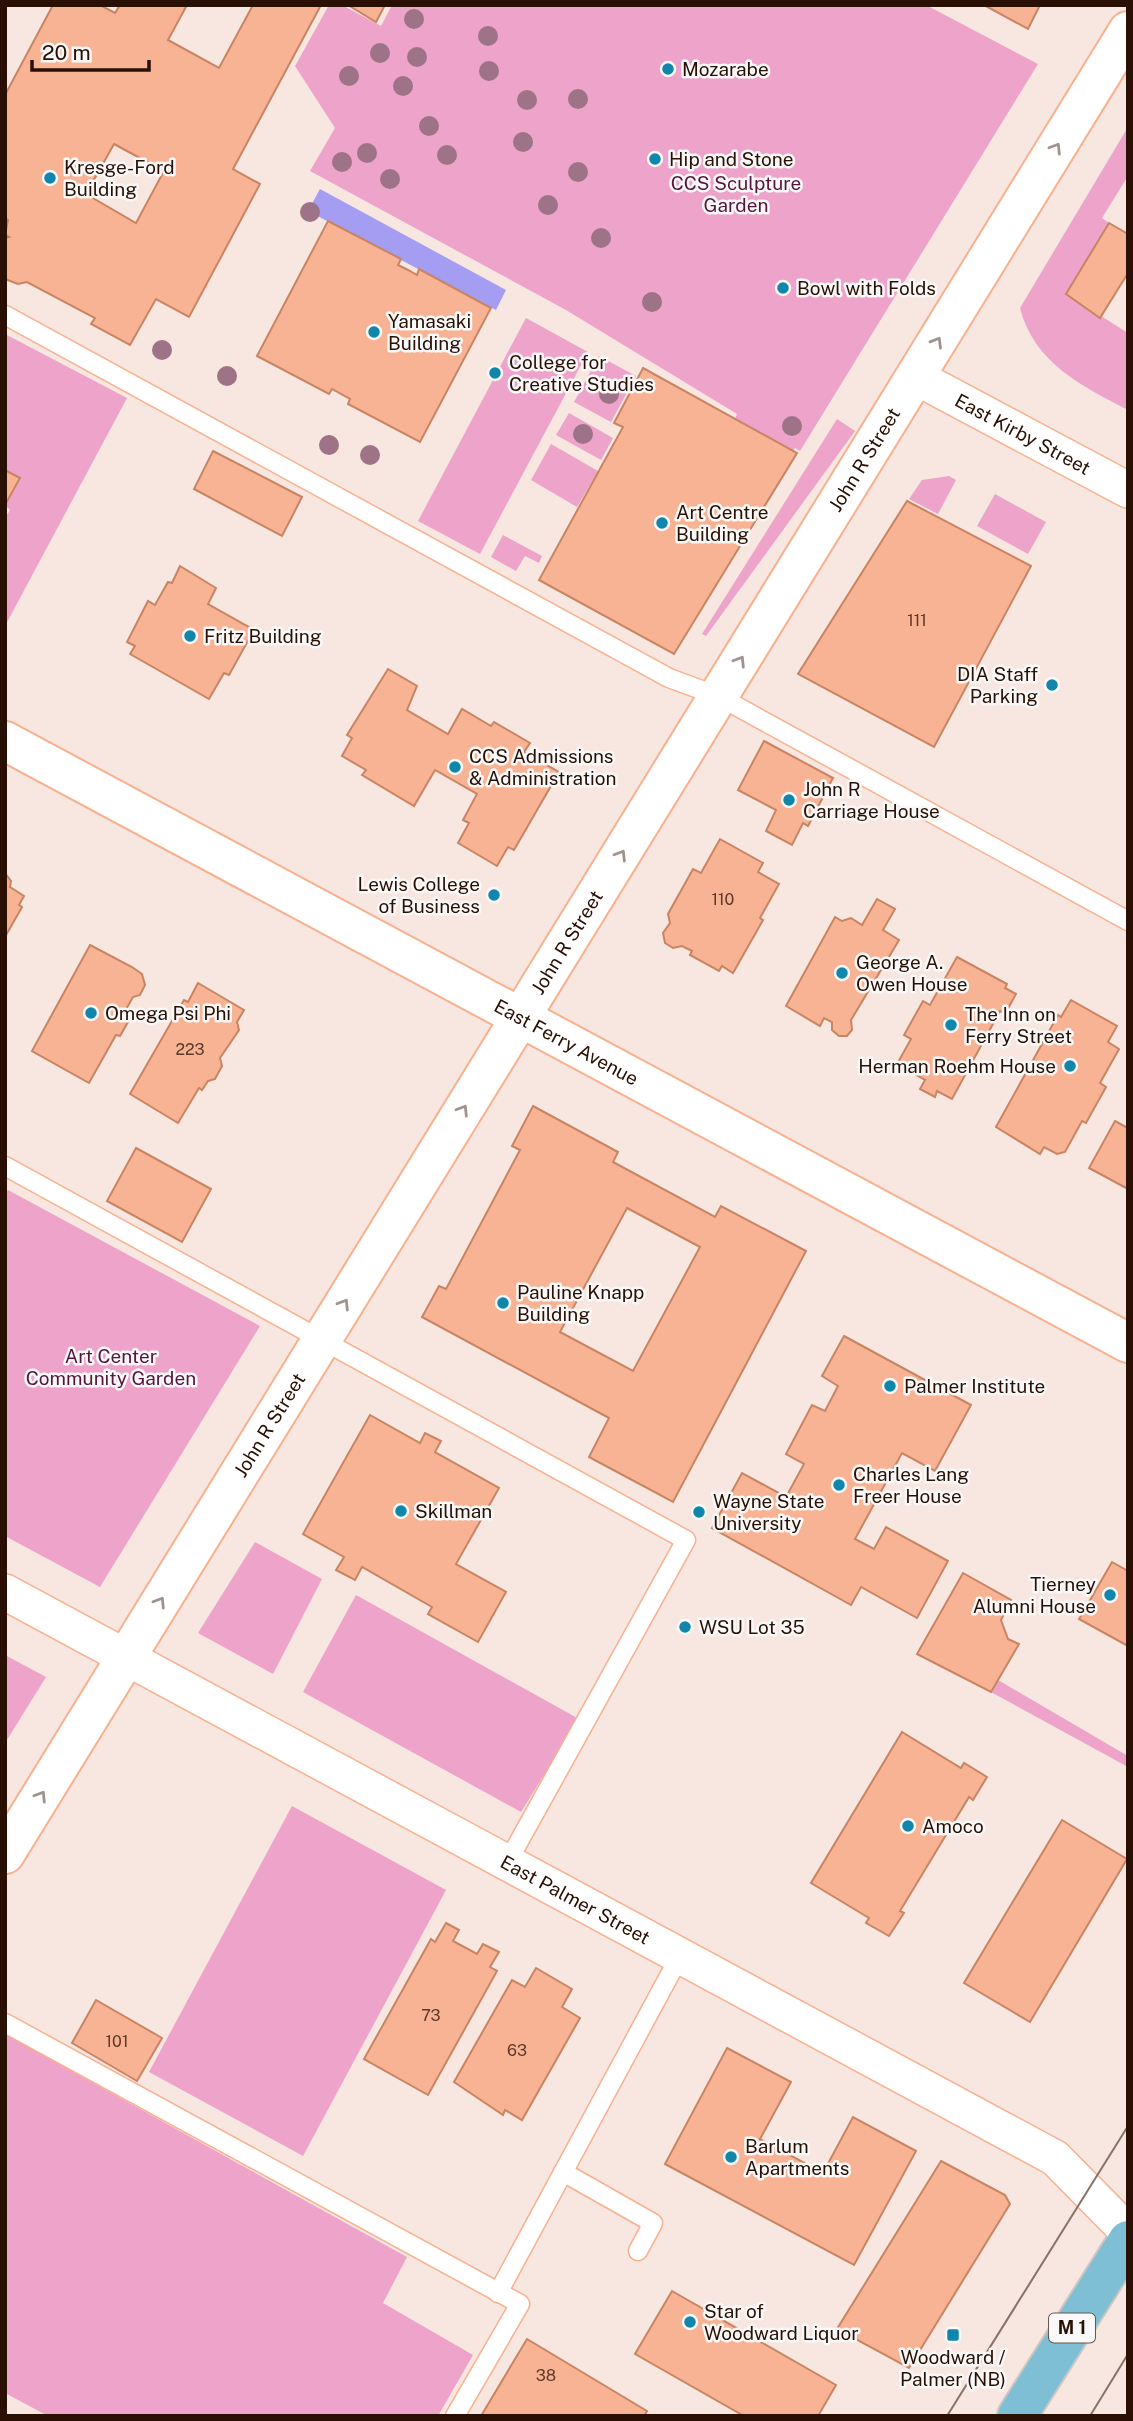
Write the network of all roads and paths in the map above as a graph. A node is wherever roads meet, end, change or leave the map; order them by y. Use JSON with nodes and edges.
{"nodes":[{"id":1,"x":1128,"y":31,"type":"edge"},
{"id":2,"x":5,"y":315,"type":"edge"},
{"id":3,"x":916,"y":377,"type":"junction"},
{"id":4,"x":1128,"y":491,"type":"edge"},
{"id":5,"x":718,"y":696,"type":"junction"},
{"id":6,"x":5,"y":741,"type":"edge"},
{"id":7,"x":1128,"y":921,"type":"edge"},
{"id":8,"x":521,"y":1017,"type":"junction"},
{"id":9,"x":5,"y":1166,"type":"edge"},
{"id":10,"x":322,"y":1339,"type":"junction"},
{"id":11,"x":1128,"y":1343,"type":"edge"},
{"id":12,"x":5,"y":1592,"type":"edge"},
{"id":13,"x":126,"y":1658,"type":"junction"},
{"id":14,"x":5,"y":1854,"type":"edge"},
{"id":15,"x":508,"y":1863,"type":"junction"},
{"id":16,"x":681,"y":1954,"type":"junction"},
{"id":17,"x":5,"y":2023,"type":"edge"},
{"id":18,"x":564,"y":2172,"type":"junction"},
{"id":19,"x":1128,"y":2232,"type":"edge"},
{"id":20,"x":1128,"y":2240,"type":"edge"},
{"id":21,"x":638,"y":2251,"type":"dead end"},
{"id":22,"x":498,"y":2292,"type":"junction"},
{"id":23,"x":456,"y":2416,"type":"edge"},
{"id":24,"x":1017,"y":2416,"type":"edge"}],
"edges":[{"from":3,"to":1,"type":"street","name":"John R Street","one_way":true},
{"from":2,"to":5,"type":"lane"},
{"from":3,"to":4,"type":"street","name":"East Kirby Street"},
{"from":5,"to":3,"type":"street","name":"John R Street","one_way":true},
{"from":5,"to":7,"type":"lane"},
{"from":8,"to":5,"type":"street","name":"John R Street","one_way":true},
{"from":6,"to":8,"type":"street","name":"East Ferry Avenue"},
{"from":10,"to":8,"type":"street","name":"John R Street","one_way":true},
{"from":8,"to":11,"type":"street","name":"East Ferry Avenue"},
{"from":9,"to":10,"type":"lane"},
{"from":13,"to":10,"type":"street","name":"John R Street","one_way":true},
{"from":10,"to":15,"type":"lane"},
{"from":12,"to":13,"type":"street","name":"East Palmer Street"},
{"from":14,"to":13,"type":"street","name":"John R Street","one_way":true},
{"from":13,"to":15,"type":"street","name":"East Palmer Street"},
{"from":15,"to":16,"type":"street","name":"East Palmer Street"},
{"from":16,"to":18,"type":"lane"},
{"from":16,"to":19,"type":"street","name":"East Palmer Street"},
{"from":17,"to":22,"type":"lane"},
{"from":18,"to":21,"type":"lane"},
{"from":18,"to":22,"type":"lane"},
{"from":20,"to":24,"type":"main road","number":"M 1"},
{"from":22,"to":23,"type":"lane"}]}
